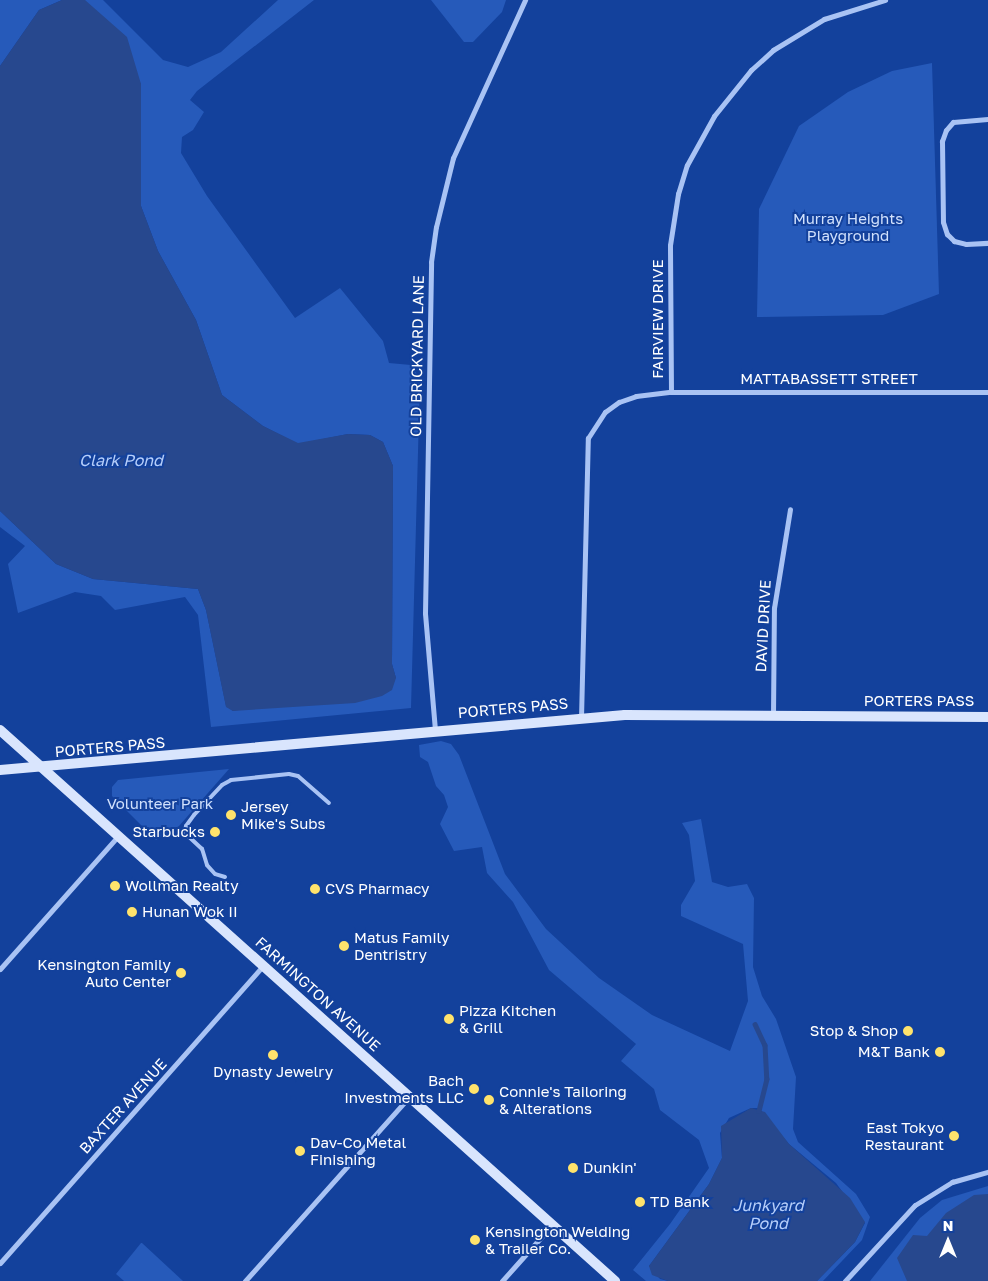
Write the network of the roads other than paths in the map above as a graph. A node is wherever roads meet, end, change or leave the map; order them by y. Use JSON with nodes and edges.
{"nodes":[{"id":1,"x":525,"y":0,"type":"edge"},
{"id":2,"x":885,"y":0,"type":"edge"},
{"id":3,"x":988,"y":119,"type":"edge"},
{"id":4,"x":988,"y":243,"type":"edge"},
{"id":5,"x":671,"y":392,"type":"junction"},
{"id":6,"x":988,"y":392,"type":"edge"},
{"id":7,"x":790,"y":509,"type":"dead end"},
{"id":8,"x":773,"y":715,"type":"junction"},
{"id":9,"x":988,"y":716,"type":"edge"},
{"id":10,"x":581,"y":718,"type":"junction"},
{"id":11,"x":0,"y":730,"type":"edge"},
{"id":12,"x":434,"y":730,"type":"junction"},
{"id":13,"x":42,"y":768,"type":"junction"},
{"id":14,"x":0,"y":770,"type":"edge"},
{"id":15,"x":329,"y":803,"type":"dead end"},
{"id":16,"x":118,"y":835,"type":"junction"},
{"id":17,"x":225,"y":877,"type":"dead end"},
{"id":18,"x":264,"y":965,"type":"junction"},
{"id":19,"x":0,"y":968,"type":"edge"},
{"id":20,"x":409,"y":1097,"type":"junction"},
{"id":21,"x":988,"y":1172,"type":"edge"},
{"id":22,"x":550,"y":1226,"type":"junction"},
{"id":23,"x":0,"y":1262,"type":"edge"},
{"id":24,"x":245,"y":1281,"type":"edge"},
{"id":25,"x":502,"y":1281,"type":"edge"},
{"id":26,"x":615,"y":1281,"type":"edge"},
{"id":27,"x":845,"y":1281,"type":"edge"}],
"edges":[{"from":1,"to":12,"type":"street","name":"OLD BRICKYARD LANE"},
{"from":2,"to":5,"type":"street","name":"FAIRVIEW DRIVE"},
{"from":3,"to":4,"type":"street"},
{"from":5,"to":6,"type":"street","name":"MATTABASSETT STREET"},
{"from":5,"to":10,"type":"street","name":"FAIRVIEW DRIVE"},
{"from":7,"to":8,"type":"street","name":"DAVID DRIVE"},
{"from":8,"to":9,"type":"street","name":"PORTERS PASS"},
{"from":8,"to":10,"type":"street","name":"PORTERS PASS"},
{"from":10,"to":12,"type":"street","name":"PORTERS PASS"},
{"from":11,"to":13,"type":"street","name":"FARMINGTON AVENUE"},
{"from":12,"to":13,"type":"street","name":"PORTERS PASS"},
{"from":13,"to":14,"type":"street","name":"PORTERS PASS"},
{"from":13,"to":16,"type":"street","name":"FARMINGTON AVENUE"},
{"from":15,"to":17,"type":"lane"},
{"from":16,"to":18,"type":"street","name":"FARMINGTON AVENUE"},
{"from":16,"to":19,"type":"street"},
{"from":18,"to":20,"type":"street","name":"FARMINGTON AVENUE"},
{"from":18,"to":23,"type":"street","name":"BAXTER AVENUE"},
{"from":20,"to":22,"type":"street","name":"FARMINGTON AVENUE"},
{"from":20,"to":24,"type":"street"},
{"from":21,"to":27,"type":"street"},
{"from":22,"to":25,"type":"street"},
{"from":22,"to":26,"type":"street","name":"FARMINGTON AVENUE"}]}
